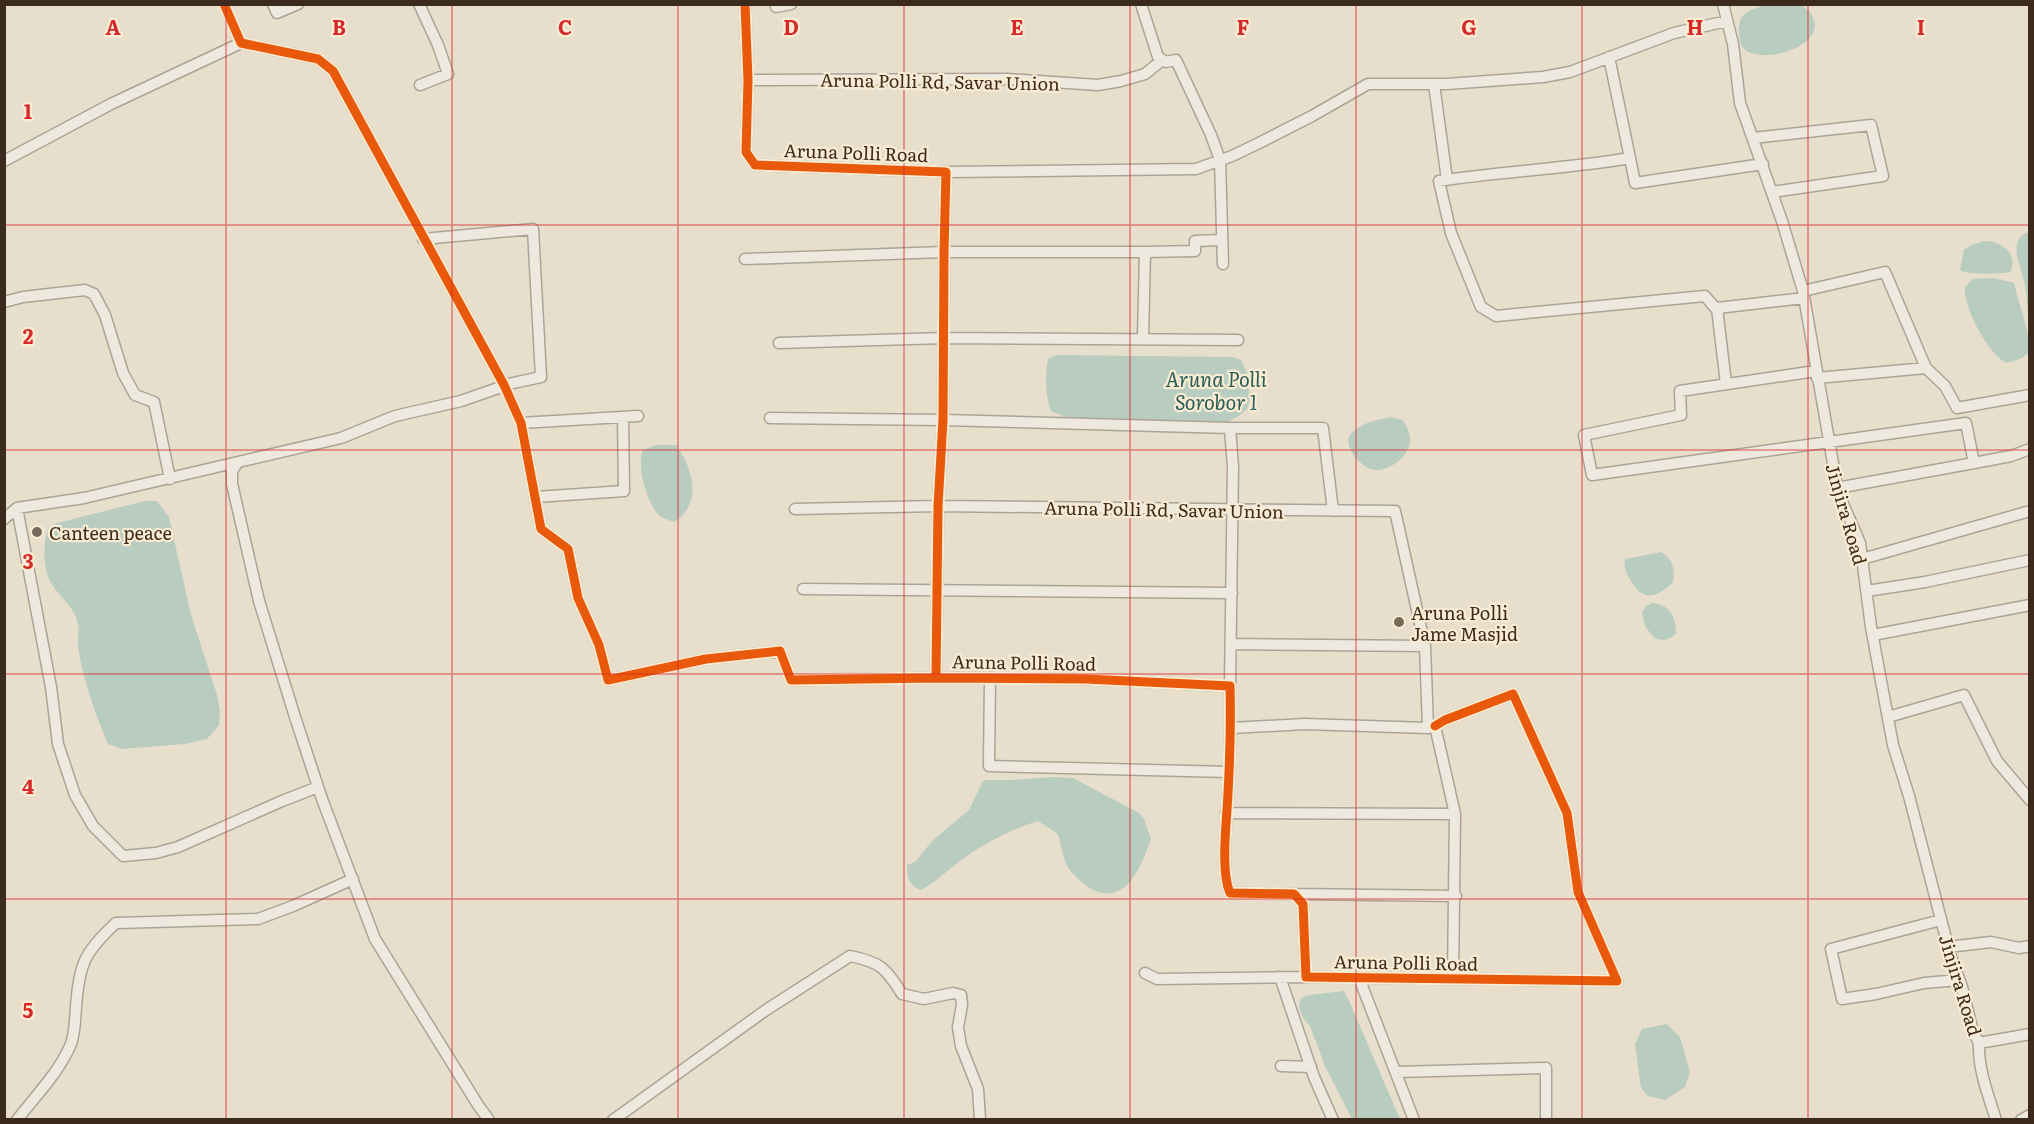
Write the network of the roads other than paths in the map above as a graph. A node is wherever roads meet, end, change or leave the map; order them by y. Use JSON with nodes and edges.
{"nodes":[{"id":1,"x":224,"y":4,"type":"edge"},
{"id":2,"x":273,"y":4,"type":"edge"},
{"id":3,"x":298,"y":4,"type":"edge"},
{"id":4,"x":419,"y":4,"type":"edge"},
{"id":5,"x":745,"y":4,"type":"edge"},
{"id":6,"x":776,"y":4,"type":"edge"},
{"id":7,"x":791,"y":4,"type":"edge"},
{"id":8,"x":1141,"y":4,"type":"edge"},
{"id":9,"x":1724,"y":4,"type":"edge"},
{"id":10,"x":1727,"y":21,"type":"junction"},
{"id":11,"x":241,"y":43,"type":"junction"},
{"id":12,"x":1609,"y":57,"type":"junction"},
{"id":13,"x":1161,"y":61,"type":"junction"},
{"id":14,"x":748,"y":80,"type":"junction"},
{"id":15,"x":1434,"y":84,"type":"junction"},
{"id":16,"x":420,"y":85,"type":"dead end"},
{"id":17,"x":1753,"y":138,"type":"junction"},
{"id":18,"x":1630,"y":158,"type":"junction"},
{"id":19,"x":1220,"y":160,"type":"junction"},
{"id":20,"x":4,"y":161,"type":"edge"},
{"id":21,"x":1763,"y":164,"type":"junction"},
{"id":22,"x":946,"y":172,"type":"junction"},
{"id":23,"x":1448,"y":180,"type":"junction"},
{"id":24,"x":1772,"y":192,"type":"junction"},
{"id":25,"x":423,"y":239,"type":"junction"},
{"id":26,"x":1222,"y":240,"type":"junction"},
{"id":27,"x":944,"y":252,"type":"junction"},
{"id":28,"x":1145,"y":252,"type":"junction"},
{"id":29,"x":745,"y":259,"type":"dead end"},
{"id":30,"x":1223,"y":264,"type":"dead end"},
{"id":31,"x":1803,"y":295,"type":"junction"},
{"id":32,"x":4,"y":302,"type":"edge"},
{"id":33,"x":1717,"y":310,"type":"junction"},
{"id":34,"x":944,"y":338,"type":"junction"},
{"id":35,"x":1143,"y":338,"type":"junction"},
{"id":36,"x":1238,"y":340,"type":"dead end"},
{"id":37,"x":779,"y":343,"type":"dead end"},
{"id":38,"x":1926,"y":368,"type":"junction"},
{"id":39,"x":1816,"y":375,"type":"junction"},
{"id":40,"x":1726,"y":384,"type":"junction"},
{"id":41,"x":504,"y":386,"type":"junction"},
{"id":42,"x":2030,"y":395,"type":"edge"},
{"id":43,"x":638,"y":416,"type":"dead end"},
{"id":44,"x":623,"y":417,"type":"junction"},
{"id":45,"x":770,"y":418,"type":"dead end"},
{"id":46,"x":943,"y":420,"type":"junction"},
{"id":47,"x":521,"y":423,"type":"junction"},
{"id":48,"x":1230,"y":428,"type":"junction"},
{"id":49,"x":1828,"y":441,"type":"junction"},
{"id":50,"x":2030,"y":449,"type":"edge"},
{"id":51,"x":238,"y":462,"type":"junction"},
{"id":52,"x":1974,"y":463,"type":"junction"},
{"id":53,"x":170,"y":479,"type":"junction"},
{"id":54,"x":1837,"y":488,"type":"junction"},
{"id":55,"x":536,"y":498,"type":"junction"},
{"id":56,"x":938,"y":506,"type":"junction"},
{"id":57,"x":17,"y":508,"type":"junction"},
{"id":58,"x":795,"y":509,"type":"dead end"},
{"id":59,"x":1232,"y":509,"type":"junction"},
{"id":60,"x":1332,"y":511,"type":"junction"},
{"id":61,"x":2030,"y":512,"type":"edge"},
{"id":62,"x":4,"y":519,"type":"edge"},
{"id":63,"x":1862,"y":559,"type":"junction"},
{"id":64,"x":2030,"y":560,"type":"edge"},
{"id":65,"x":803,"y":589,"type":"dead end"},
{"id":66,"x":938,"y":590,"type":"junction"},
{"id":67,"x":1867,"y":591,"type":"junction"},
{"id":68,"x":1232,"y":593,"type":"junction"},
{"id":69,"x":2030,"y":605,"type":"edge"},
{"id":70,"x":1873,"y":635,"type":"junction"},
{"id":71,"x":1231,"y":644,"type":"junction"},
{"id":72,"x":1425,"y":646,"type":"junction"},
{"id":73,"x":936,"y":678,"type":"junction"},
{"id":74,"x":990,"y":678,"type":"junction"},
{"id":75,"x":1230,"y":686,"type":"junction"},
{"id":76,"x":1888,"y":717,"type":"junction"},
{"id":77,"x":1432,"y":727,"type":"junction"},
{"id":78,"x":1231,"y":728,"type":"junction"},
{"id":79,"x":1229,"y":772,"type":"junction"},
{"id":80,"x":318,"y":787,"type":"junction"},
{"id":81,"x":2030,"y":800,"type":"edge"},
{"id":82,"x":1226,"y":813,"type":"junction"},
{"id":83,"x":1455,"y":814,"type":"junction"},
{"id":84,"x":353,"y":879,"type":"junction"},
{"id":85,"x":1294,"y":894,"type":"junction"},
{"id":86,"x":1456,"y":896,"type":"junction"},
{"id":87,"x":1941,"y":920,"type":"junction"},
{"id":88,"x":2030,"y":946,"type":"edge"},
{"id":89,"x":1948,"y":947,"type":"junction"},
{"id":90,"x":1144,"y":973,"type":"dead end"},
{"id":91,"x":1280,"y":977,"type":"junction"},
{"id":92,"x":1306,"y":977,"type":"junction"},
{"id":93,"x":1359,"y":978,"type":"junction"},
{"id":94,"x":1453,"y":980,"type":"junction"},
{"id":95,"x":1959,"y":980,"type":"junction"},
{"id":96,"x":2030,"y":1034,"type":"edge"},
{"id":97,"x":1979,"y":1043,"type":"junction"},
{"id":98,"x":1281,"y":1066,"type":"dead end"},
{"id":99,"x":1311,"y":1067,"type":"junction"},
{"id":100,"x":1396,"y":1072,"type":"junction"},
{"id":101,"x":2030,"y":1115,"type":"edge"},
{"id":102,"x":17,"y":1119,"type":"edge"},
{"id":103,"x":489,"y":1119,"type":"edge"},
{"id":104,"x":613,"y":1119,"type":"edge"},
{"id":105,"x":980,"y":1119,"type":"edge"},
{"id":106,"x":1333,"y":1119,"type":"edge"},
{"id":107,"x":1414,"y":1119,"type":"edge"},
{"id":108,"x":1546,"y":1119,"type":"edge"},
{"id":109,"x":1996,"y":1119,"type":"edge"},
{"id":110,"x":2021,"y":1119,"type":"edge"}],
"edges":[{"from":1,"to":11,"type":"street"},
{"from":2,"to":3,"type":"street"},
{"from":4,"to":16,"type":"street"},
{"from":5,"to":14,"type":"street","name":"Aruna Polli Road"},
{"from":6,"to":7,"type":"street"},
{"from":8,"to":13,"type":"street"},
{"from":9,"to":10,"type":"street","name":"Jinjira Road"},
{"from":10,"to":12,"type":"street"},
{"from":10,"to":17,"type":"street","name":"Jinjira Road"},
{"from":11,"to":20,"type":"street"},
{"from":11,"to":25,"type":"street"},
{"from":12,"to":15,"type":"street"},
{"from":12,"to":18,"type":"street"},
{"from":13,"to":14,"type":"street","name":"Aruna Polli Rd, Savar Union"},
{"from":13,"to":19,"type":"street"},
{"from":14,"to":22,"type":"street","name":"Aruna Polli Road"},
{"from":15,"to":19,"type":"street"},
{"from":15,"to":23,"type":"street"},
{"from":17,"to":21,"type":"street","name":"Jinjira Road"},
{"from":17,"to":24,"type":"street"},
{"from":18,"to":21,"type":"street"},
{"from":18,"to":23,"type":"street"},
{"from":19,"to":22,"type":"street"},
{"from":19,"to":26,"type":"street"},
{"from":21,"to":24,"type":"street","name":"Jinjira Road"},
{"from":22,"to":27,"type":"street","name":"Aruna Polli Road"},
{"from":23,"to":33,"type":"street"},
{"from":24,"to":31,"type":"street","name":"Jinjira Road"},
{"from":25,"to":41,"type":"street"},
{"from":25,"to":41,"type":"street"},
{"from":26,"to":28,"type":"street"},
{"from":26,"to":30,"type":"street"},
{"from":27,"to":28,"type":"street"},
{"from":27,"to":29,"type":"street"},
{"from":27,"to":34,"type":"street","name":"Aruna Polli Road"},
{"from":28,"to":35,"type":"street"},
{"from":31,"to":33,"type":"street"},
{"from":31,"to":38,"type":"street"},
{"from":31,"to":39,"type":"street","name":"Jinjira Road"},
{"from":32,"to":53,"type":"street"},
{"from":33,"to":40,"type":"street"},
{"from":34,"to":35,"type":"street"},
{"from":34,"to":37,"type":"street"},
{"from":34,"to":46,"type":"street","name":"Aruna Polli Road"},
{"from":35,"to":36,"type":"street"},
{"from":38,"to":39,"type":"street"},
{"from":38,"to":42,"type":"street"},
{"from":39,"to":40,"type":"street"},
{"from":39,"to":49,"type":"street","name":"Jinjira Road"},
{"from":40,"to":49,"type":"street"},
{"from":41,"to":47,"type":"street"},
{"from":41,"to":51,"type":"street"},
{"from":43,"to":44,"type":"street"},
{"from":44,"to":47,"type":"street"},
{"from":44,"to":55,"type":"street"},
{"from":45,"to":46,"type":"street"},
{"from":46,"to":48,"type":"street"},
{"from":46,"to":56,"type":"street","name":"Aruna Polli Road"},
{"from":47,"to":55,"type":"street"},
{"from":48,"to":59,"type":"street"},
{"from":48,"to":60,"type":"street"},
{"from":49,"to":52,"type":"street"},
{"from":49,"to":54,"type":"street","name":"Jinjira Road"},
{"from":50,"to":52,"type":"street"},
{"from":51,"to":53,"type":"street"},
{"from":51,"to":80,"type":"street"},
{"from":52,"to":54,"type":"street"},
{"from":53,"to":57,"type":"street"},
{"from":54,"to":63,"type":"street","name":"Jinjira Road"},
{"from":55,"to":73,"type":"street"},
{"from":56,"to":58,"type":"street","name":"Aruna Polli Rd, Savar Union"},
{"from":56,"to":59,"type":"street","name":"Aruna Polli Rd, Savar Union"},
{"from":56,"to":66,"type":"street","name":"Aruna Polli Road"},
{"from":57,"to":62,"type":"street"},
{"from":57,"to":80,"type":"street"},
{"from":59,"to":60,"type":"street","name":"Aruna Polli Rd, Savar Union"},
{"from":59,"to":68,"type":"street"},
{"from":60,"to":72,"type":"street","name":"Aruna Polli Rd, Savar Union"},
{"from":61,"to":63,"type":"street"},
{"from":63,"to":67,"type":"street","name":"Jinjira Road"},
{"from":64,"to":67,"type":"street"},
{"from":65,"to":66,"type":"street"},
{"from":66,"to":68,"type":"street"},
{"from":66,"to":73,"type":"street","name":"Aruna Polli Road"},
{"from":67,"to":70,"type":"street","name":"Jinjira Road"},
{"from":68,"to":71,"type":"street"},
{"from":69,"to":70,"type":"street"},
{"from":70,"to":76,"type":"street","name":"Jinjira Road"},
{"from":71,"to":72,"type":"street"},
{"from":71,"to":75,"type":"street"},
{"from":72,"to":77,"type":"street"},
{"from":73,"to":74,"type":"street","name":"Aruna Polli Road"},
{"from":74,"to":75,"type":"street","name":"Aruna Polli Road"},
{"from":74,"to":79,"type":"street"},
{"from":75,"to":78,"type":"street"},
{"from":76,"to":81,"type":"street"},
{"from":76,"to":87,"type":"street","name":"Jinjira Road"},
{"from":77,"to":78,"type":"street"},
{"from":77,"to":83,"type":"street"},
{"from":77,"to":94,"type":"street","name":"Aruna Polli Road"},
{"from":78,"to":79,"type":"street"},
{"from":79,"to":82,"type":"street"},
{"from":80,"to":84,"type":"street"},
{"from":82,"to":83,"type":"street"},
{"from":82,"to":85,"type":"street"},
{"from":83,"to":86,"type":"street"},
{"from":84,"to":102,"type":"street"},
{"from":84,"to":103,"type":"street"},
{"from":85,"to":86,"type":"street"},
{"from":85,"to":92,"type":"street"},
{"from":86,"to":94,"type":"street"},
{"from":87,"to":89,"type":"street","name":"Jinjira Road"},
{"from":87,"to":95,"type":"street"},
{"from":88,"to":89,"type":"street"},
{"from":89,"to":95,"type":"street","name":"Jinjira Road"},
{"from":90,"to":91,"type":"street","name":"Aruna Polli Road"},
{"from":91,"to":92,"type":"street","name":"Aruna Polli Road"},
{"from":91,"to":99,"type":"street"},
{"from":92,"to":93,"type":"street","name":"Aruna Polli Road"},
{"from":93,"to":94,"type":"street","name":"Aruna Polli Road"},
{"from":93,"to":100,"type":"street"},
{"from":95,"to":97,"type":"street","name":"Jinjira Road"},
{"from":96,"to":97,"type":"street","name":"Jinjira Road"},
{"from":97,"to":109,"type":"street"},
{"from":98,"to":99,"type":"street"},
{"from":99,"to":106,"type":"street"},
{"from":100,"to":107,"type":"street"},
{"from":100,"to":108,"type":"street"},
{"from":101,"to":110,"type":"street"},
{"from":104,"to":105,"type":"street"}]}
